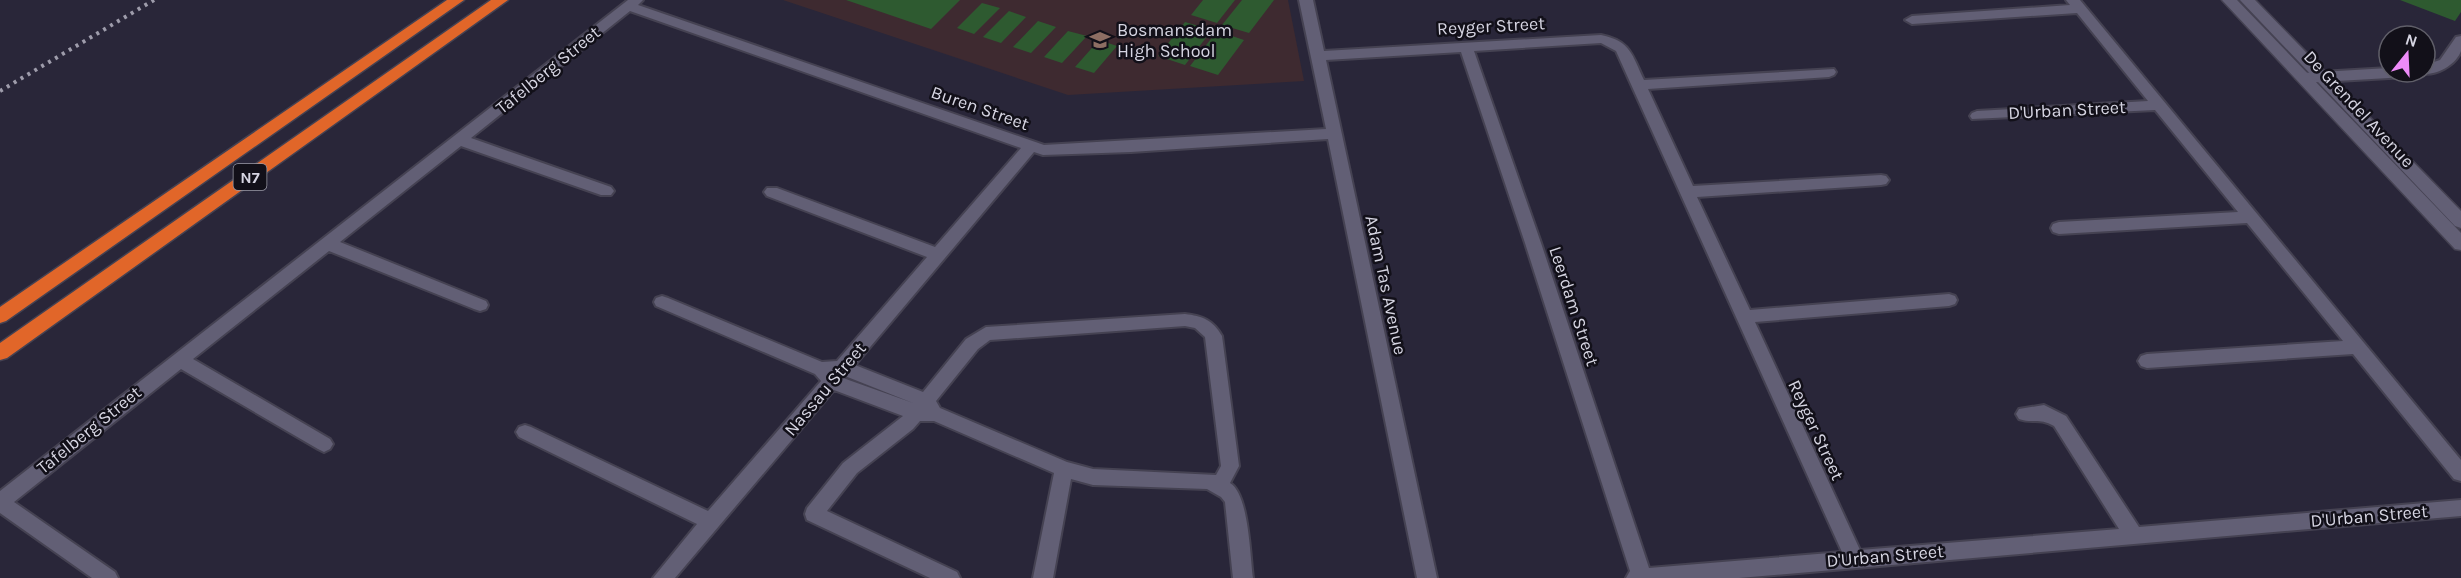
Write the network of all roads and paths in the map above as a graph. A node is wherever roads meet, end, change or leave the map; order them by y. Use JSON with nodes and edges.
{"nodes":[{"id":1,"x":457,"y":0,"type":"edge"},
{"id":2,"x":501,"y":0,"type":"edge"},
{"id":3,"x":1306,"y":0,"type":"edge"},
{"id":4,"x":2229,"y":0,"type":"edge"},
{"id":5,"x":2247,"y":0,"type":"edge"},
{"id":6,"x":633,"y":3,"type":"edge"},
{"id":7,"x":2076,"y":4,"type":"edge"},
{"id":8,"x":1912,"y":20,"type":"dead end"},
{"id":9,"x":2461,"y":39,"type":"edge"},
{"id":10,"x":1466,"y":47,"type":"junction"},
{"id":11,"x":1318,"y":56,"type":"junction"},
{"id":12,"x":2437,"y":66,"type":"edge"},
{"id":13,"x":1829,"y":72,"type":"dead end"},
{"id":14,"x":2377,"y":73,"type":"edge"},
{"id":15,"x":2323,"y":76,"type":"junction"},
{"id":16,"x":2303,"y":78,"type":"junction"},
{"id":17,"x":1640,"y":85,"type":"junction"},
{"id":18,"x":2158,"y":105,"type":"junction"},
{"id":19,"x":1977,"y":116,"type":"dead end"},
{"id":20,"x":1334,"y":134,"type":"junction"},
{"id":21,"x":460,"y":140,"type":"junction"},
{"id":22,"x":1030,"y":147,"type":"junction"},
{"id":23,"x":1881,"y":180,"type":"dead end"},
{"id":24,"x":606,"y":191,"type":"dead end"},
{"id":25,"x":772,"y":192,"type":"dead end"},
{"id":26,"x":1687,"y":192,"type":"junction"},
{"id":27,"x":2250,"y":217,"type":"junction"},
{"id":28,"x":2461,"y":222,"type":"edge"},
{"id":29,"x":2059,"y":228,"type":"dead end"},
{"id":30,"x":326,"y":243,"type":"junction"},
{"id":31,"x":2461,"y":244,"type":"edge"},
{"id":32,"x":939,"y":255,"type":"junction"},
{"id":33,"x":1948,"y":300,"type":"dead end"},
{"id":34,"x":662,"y":302,"type":"dead end"},
{"id":35,"x":480,"y":305,"type":"dead end"},
{"id":36,"x":0,"y":316,"type":"edge"},
{"id":37,"x":1743,"y":317,"type":"junction"},
{"id":38,"x":2356,"y":347,"type":"junction"},
{"id":39,"x":0,"y":353,"type":"edge"},
{"id":40,"x":179,"y":359,"type":"junction"},
{"id":41,"x":2147,"y":361,"type":"dead end"},
{"id":42,"x":832,"y":373,"type":"junction"},
{"id":43,"x":926,"y":410,"type":"junction"},
{"id":44,"x":2025,"y":414,"type":"dead end"},
{"id":45,"x":525,"y":432,"type":"dead end"},
{"id":46,"x":324,"y":444,"type":"dead end"},
{"id":47,"x":1064,"y":469,"type":"junction"},
{"id":48,"x":2461,"y":473,"type":"edge"},
{"id":49,"x":1220,"y":485,"type":"junction"},
{"id":50,"x":0,"y":503,"type":"edge"},
{"id":51,"x":2461,"y":508,"type":"edge"},
{"id":52,"x":711,"y":522,"type":"junction"},
{"id":53,"x":2134,"y":536,"type":"junction"},
{"id":54,"x":1854,"y":558,"type":"junction"},
{"id":55,"x":108,"y":578,"type":"edge"},
{"id":56,"x":663,"y":578,"type":"edge"},
{"id":57,"x":950,"y":578,"type":"edge"},
{"id":58,"x":1042,"y":578,"type":"edge"},
{"id":59,"x":1243,"y":578,"type":"edge"},
{"id":60,"x":1427,"y":578,"type":"edge"},
{"id":61,"x":1636,"y":578,"type":"edge"},
{"id":62,"x":1642,"y":578,"type":"edge"}],
"edges":[{"from":1,"to":36,"type":"highway","number":"N7"},
{"from":2,"to":39,"type":"highway","number":"N7"},
{"from":3,"to":11,"type":"street","name":"Adam Tas Avenue"},
{"from":4,"to":16,"type":"street","name":"De Grendel Avenue"},
{"from":5,"to":15,"type":"street","name":"De Grendel Avenue"},
{"from":6,"to":21,"type":"street","name":"Tafelberg Street"},
{"from":6,"to":22,"type":"street","name":"Buren Street"},
{"from":7,"to":8,"type":"street","name":"D'Urban Street"},
{"from":7,"to":18,"type":"street","name":"D'Urban Street"},
{"from":9,"to":12,"type":"street"},
{"from":10,"to":11,"type":"street","name":"Reyger Street"},
{"from":10,"to":17,"type":"street","name":"Reyger Street"},
{"from":10,"to":62,"type":"street","name":"Leerdam Street"},
{"from":11,"to":20,"type":"street","name":"Adam Tas Avenue"},
{"from":13,"to":17,"type":"street"},
{"from":14,"to":15,"type":"street"},
{"from":15,"to":16,"type":"street"},
{"from":15,"to":28,"type":"street","name":"De Grendel Avenue"},
{"from":16,"to":31,"type":"street","name":"De Grendel Avenue"},
{"from":17,"to":26,"type":"street","name":"Reyger Street"},
{"from":18,"to":19,"type":"street","name":"D'Urban Street"},
{"from":18,"to":27,"type":"street","name":"D'Urban Street"},
{"from":20,"to":22,"type":"street","name":"Buren Street"},
{"from":20,"to":60,"type":"street","name":"Adam Tas Avenue"},
{"from":21,"to":24,"type":"street"},
{"from":21,"to":30,"type":"street","name":"Tafelberg Street"},
{"from":22,"to":32,"type":"street","name":"Nassau Street"},
{"from":23,"to":26,"type":"street"},
{"from":25,"to":32,"type":"street"},
{"from":26,"to":37,"type":"street","name":"Reyger Street"},
{"from":27,"to":29,"type":"street"},
{"from":27,"to":38,"type":"street","name":"D'Urban Street"},
{"from":30,"to":35,"type":"street"},
{"from":30,"to":40,"type":"street","name":"Tafelberg Street"},
{"from":32,"to":42,"type":"street","name":"Nassau Street"},
{"from":33,"to":37,"type":"street"},
{"from":34,"to":42,"type":"street","name":"Nassau Street"},
{"from":37,"to":54,"type":"street","name":"Reyger Street"},
{"from":38,"to":41,"type":"street"},
{"from":38,"to":48,"type":"street","name":"D'Urban Street"},
{"from":40,"to":46,"type":"street"},
{"from":40,"to":50,"type":"street","name":"Tafelberg Street"},
{"from":42,"to":43,"type":"street"},
{"from":42,"to":52,"type":"street","name":"Nassau Street"},
{"from":43,"to":47,"type":"street"},
{"from":43,"to":49,"type":"street"},
{"from":43,"to":57,"type":"street"},
{"from":44,"to":53,"type":"street"},
{"from":45,"to":52,"type":"street"},
{"from":47,"to":49,"type":"street"},
{"from":47,"to":58,"type":"street"},
{"from":49,"to":59,"type":"street"},
{"from":50,"to":55,"type":"street","name":"Tafelberg Street"},
{"from":51,"to":53,"type":"street","name":"D'Urban Street"},
{"from":52,"to":56,"type":"street","name":"Nassau Street"},
{"from":53,"to":54,"type":"street","name":"D'Urban Street"},
{"from":54,"to":62,"type":"street","name":"D'Urban Street"},
{"from":61,"to":62,"type":"street","name":"D'Urban Street"}]}
